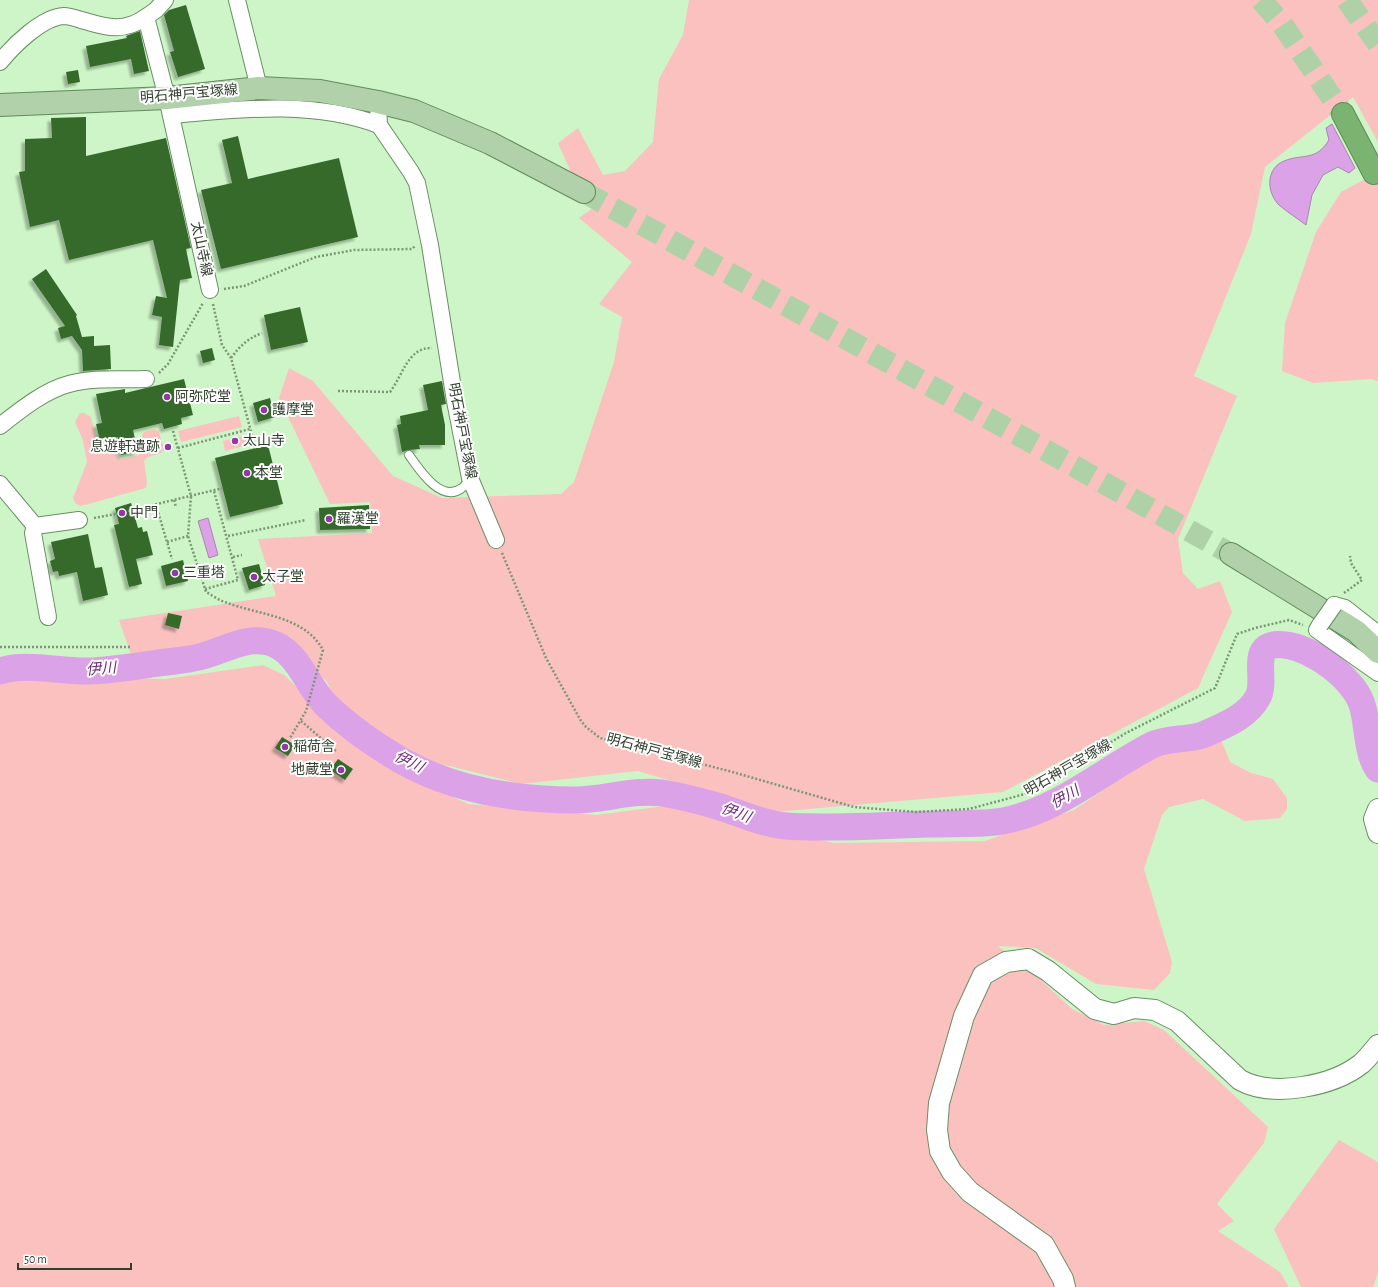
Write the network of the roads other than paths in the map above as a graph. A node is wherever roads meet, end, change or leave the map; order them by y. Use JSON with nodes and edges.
{"nodes":[{"id":1,"x":165,"y":0,"type":"edge"},
{"id":2,"x":237,"y":0,"type":"edge"},
{"id":3,"x":146,"y":17,"type":"junction"},
{"id":4,"x":0,"y":62,"type":"edge"},
{"id":5,"x":260,"y":88,"type":"junction"},
{"id":6,"x":378,"y":102,"type":"junction"},
{"id":7,"x":0,"y":105,"type":"edge"},
{"id":8,"x":169,"y":107,"type":"junction"},
{"id":9,"x":1343,"y":114,"type":"tunnel mouth"},
{"id":10,"x":379,"y":125,"type":"junction"},
{"id":11,"x":1374,"y":173,"type":"dead end"},
{"id":12,"x":584,"y":192,"type":"tunnel mouth"},
{"id":13,"x":210,"y":290,"type":"road end"},
{"id":14,"x":146,"y":379,"type":"road end"},
{"id":15,"x":0,"y":426,"type":"edge"},
{"id":16,"x":409,"y":455,"type":"dead end"},
{"id":17,"x":470,"y":478,"type":"junction"},
{"id":18,"x":0,"y":484,"type":"edge"},
{"id":19,"x":79,"y":520,"type":"road end"},
{"id":20,"x":35,"y":526,"type":"junction"},
{"id":21,"x":496,"y":540,"type":"road end"},
{"id":22,"x":1231,"y":554,"type":"tunnel mouth"},
{"id":23,"x":48,"y":617,"type":"dead end"},
{"id":24,"x":1378,"y":634,"type":"edge"},
{"id":25,"x":1378,"y":652,"type":"edge"},
{"id":26,"x":1378,"y":673,"type":"edge"},
{"id":27,"x":1378,"y":809,"type":"edge"},
{"id":28,"x":1378,"y":833,"type":"edge"},
{"id":29,"x":1378,"y":1045,"type":"edge"},
{"id":30,"x":1065,"y":1287,"type":"edge"}],
"edges":[{"from":1,"to":3,"type":"street"},
{"from":2,"to":5,"type":"street"},
{"from":3,"to":4,"type":"street"},
{"from":3,"to":8,"type":"street","name":"太山寺線"},
{"from":5,"to":6,"type":"main road","name":"明石神戸宝塚線"},
{"from":5,"to":8,"type":"main road","name":"明石神戸宝塚線"},
{"from":6,"to":10,"type":"street"},
{"from":6,"to":12,"type":"main road","name":"明石神戸宝塚線"},
{"from":7,"to":8,"type":"main road","name":"明石神戸宝塚線"},
{"from":8,"to":10,"type":"street"},
{"from":8,"to":13,"type":"street","name":"太山寺線"},
{"from":9,"to":11,"type":"highway"},
{"from":10,"to":17,"type":"street","name":"明石神戸宝塚線"},
{"from":14,"to":15,"type":"street"},
{"from":16,"to":17,"type":"lane"},
{"from":17,"to":21,"type":"street","name":"明石神戸宝塚線"},
{"from":18,"to":20,"type":"street"},
{"from":19,"to":20,"type":"street"},
{"from":20,"to":23,"type":"street"},
{"from":22,"to":25,"type":"main road"},
{"from":24,"to":26,"type":"street","bridge":true},
{"from":27,"to":28,"type":"street"},
{"from":29,"to":30,"type":"street"}]}
